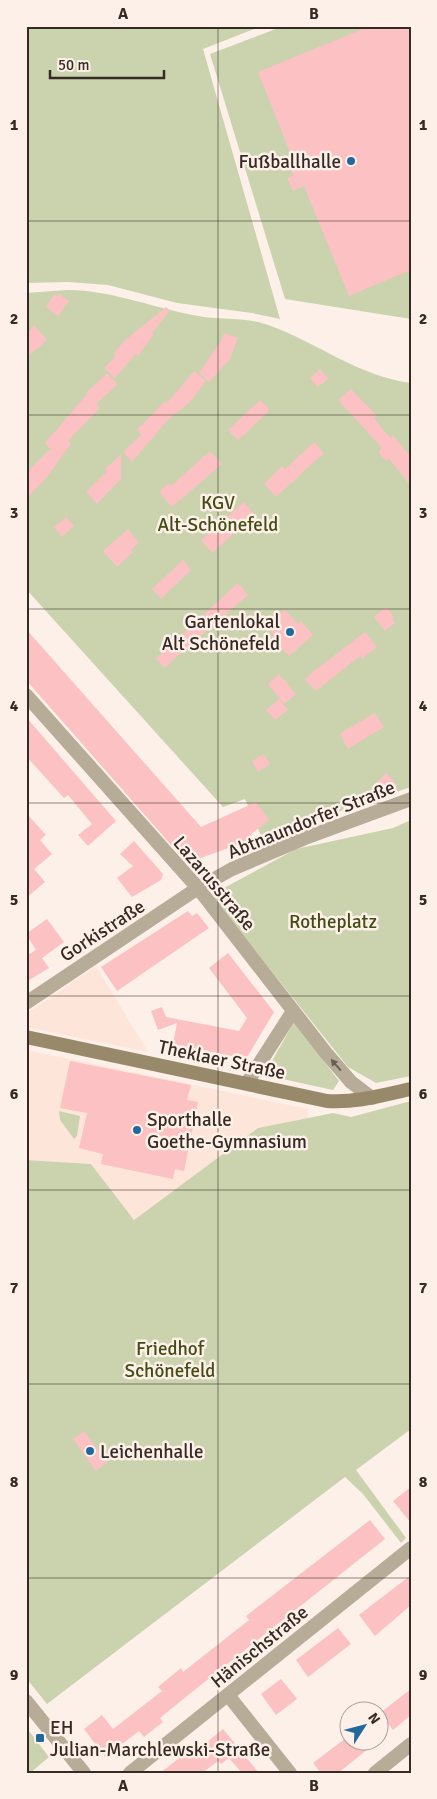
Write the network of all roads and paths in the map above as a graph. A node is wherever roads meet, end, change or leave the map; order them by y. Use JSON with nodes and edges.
{"nodes":[{"id":1,"x":26,"y":695,"type":"edge"},
{"id":2,"x":411,"y":799,"type":"edge"},
{"id":3,"x":198,"y":888,"type":"junction"},
{"id":4,"x":26,"y":1003,"type":"edge"},
{"id":5,"x":293,"y":1011,"type":"junction"},
{"id":6,"x":26,"y":1037,"type":"edge"},
{"id":7,"x":247,"y":1083,"type":"junction"},
{"id":8,"x":411,"y":1088,"type":"edge"},
{"id":9,"x":372,"y":1098,"type":"junction"},
{"id":10,"x":411,"y":1548,"type":"edge"},
{"id":11,"x":228,"y":1695,"type":"junction"},
{"id":12,"x":26,"y":1701,"type":"edge"},
{"id":13,"x":411,"y":1744,"type":"edge"},
{"id":14,"x":84,"y":1773,"type":"edge"},
{"id":15,"x":130,"y":1773,"type":"edge"},
{"id":16,"x":290,"y":1773,"type":"edge"},
{"id":17,"x":375,"y":1773,"type":"edge"}],
"edges":[{"from":1,"to":3,"type":"street","name":"Lazarusstraße"},
{"from":2,"to":3,"type":"street","name":"Abtnaundorfer Straße"},
{"from":3,"to":4,"type":"street","name":"Gorkistraße"},
{"from":3,"to":5,"type":"street","name":"Lazarusstraße"},
{"from":5,"to":7,"type":"street"},
{"from":9,"to":5,"type":"street","name":"Lazarusstraße","one_way":true},
{"from":6,"to":7,"type":"main road","name":"Theklaer Straße"},
{"from":7,"to":9,"type":"main road","name":"Theklaer Straße"},
{"from":8,"to":9,"type":"main road","name":"Theklaer Straße"},
{"from":10,"to":11,"type":"street","name":"Hänischstraße"},
{"from":11,"to":15,"type":"street","name":"Hänischstraße"},
{"from":11,"to":16,"type":"street"},
{"from":12,"to":14,"type":"street"},
{"from":13,"to":17,"type":"street"}]}
